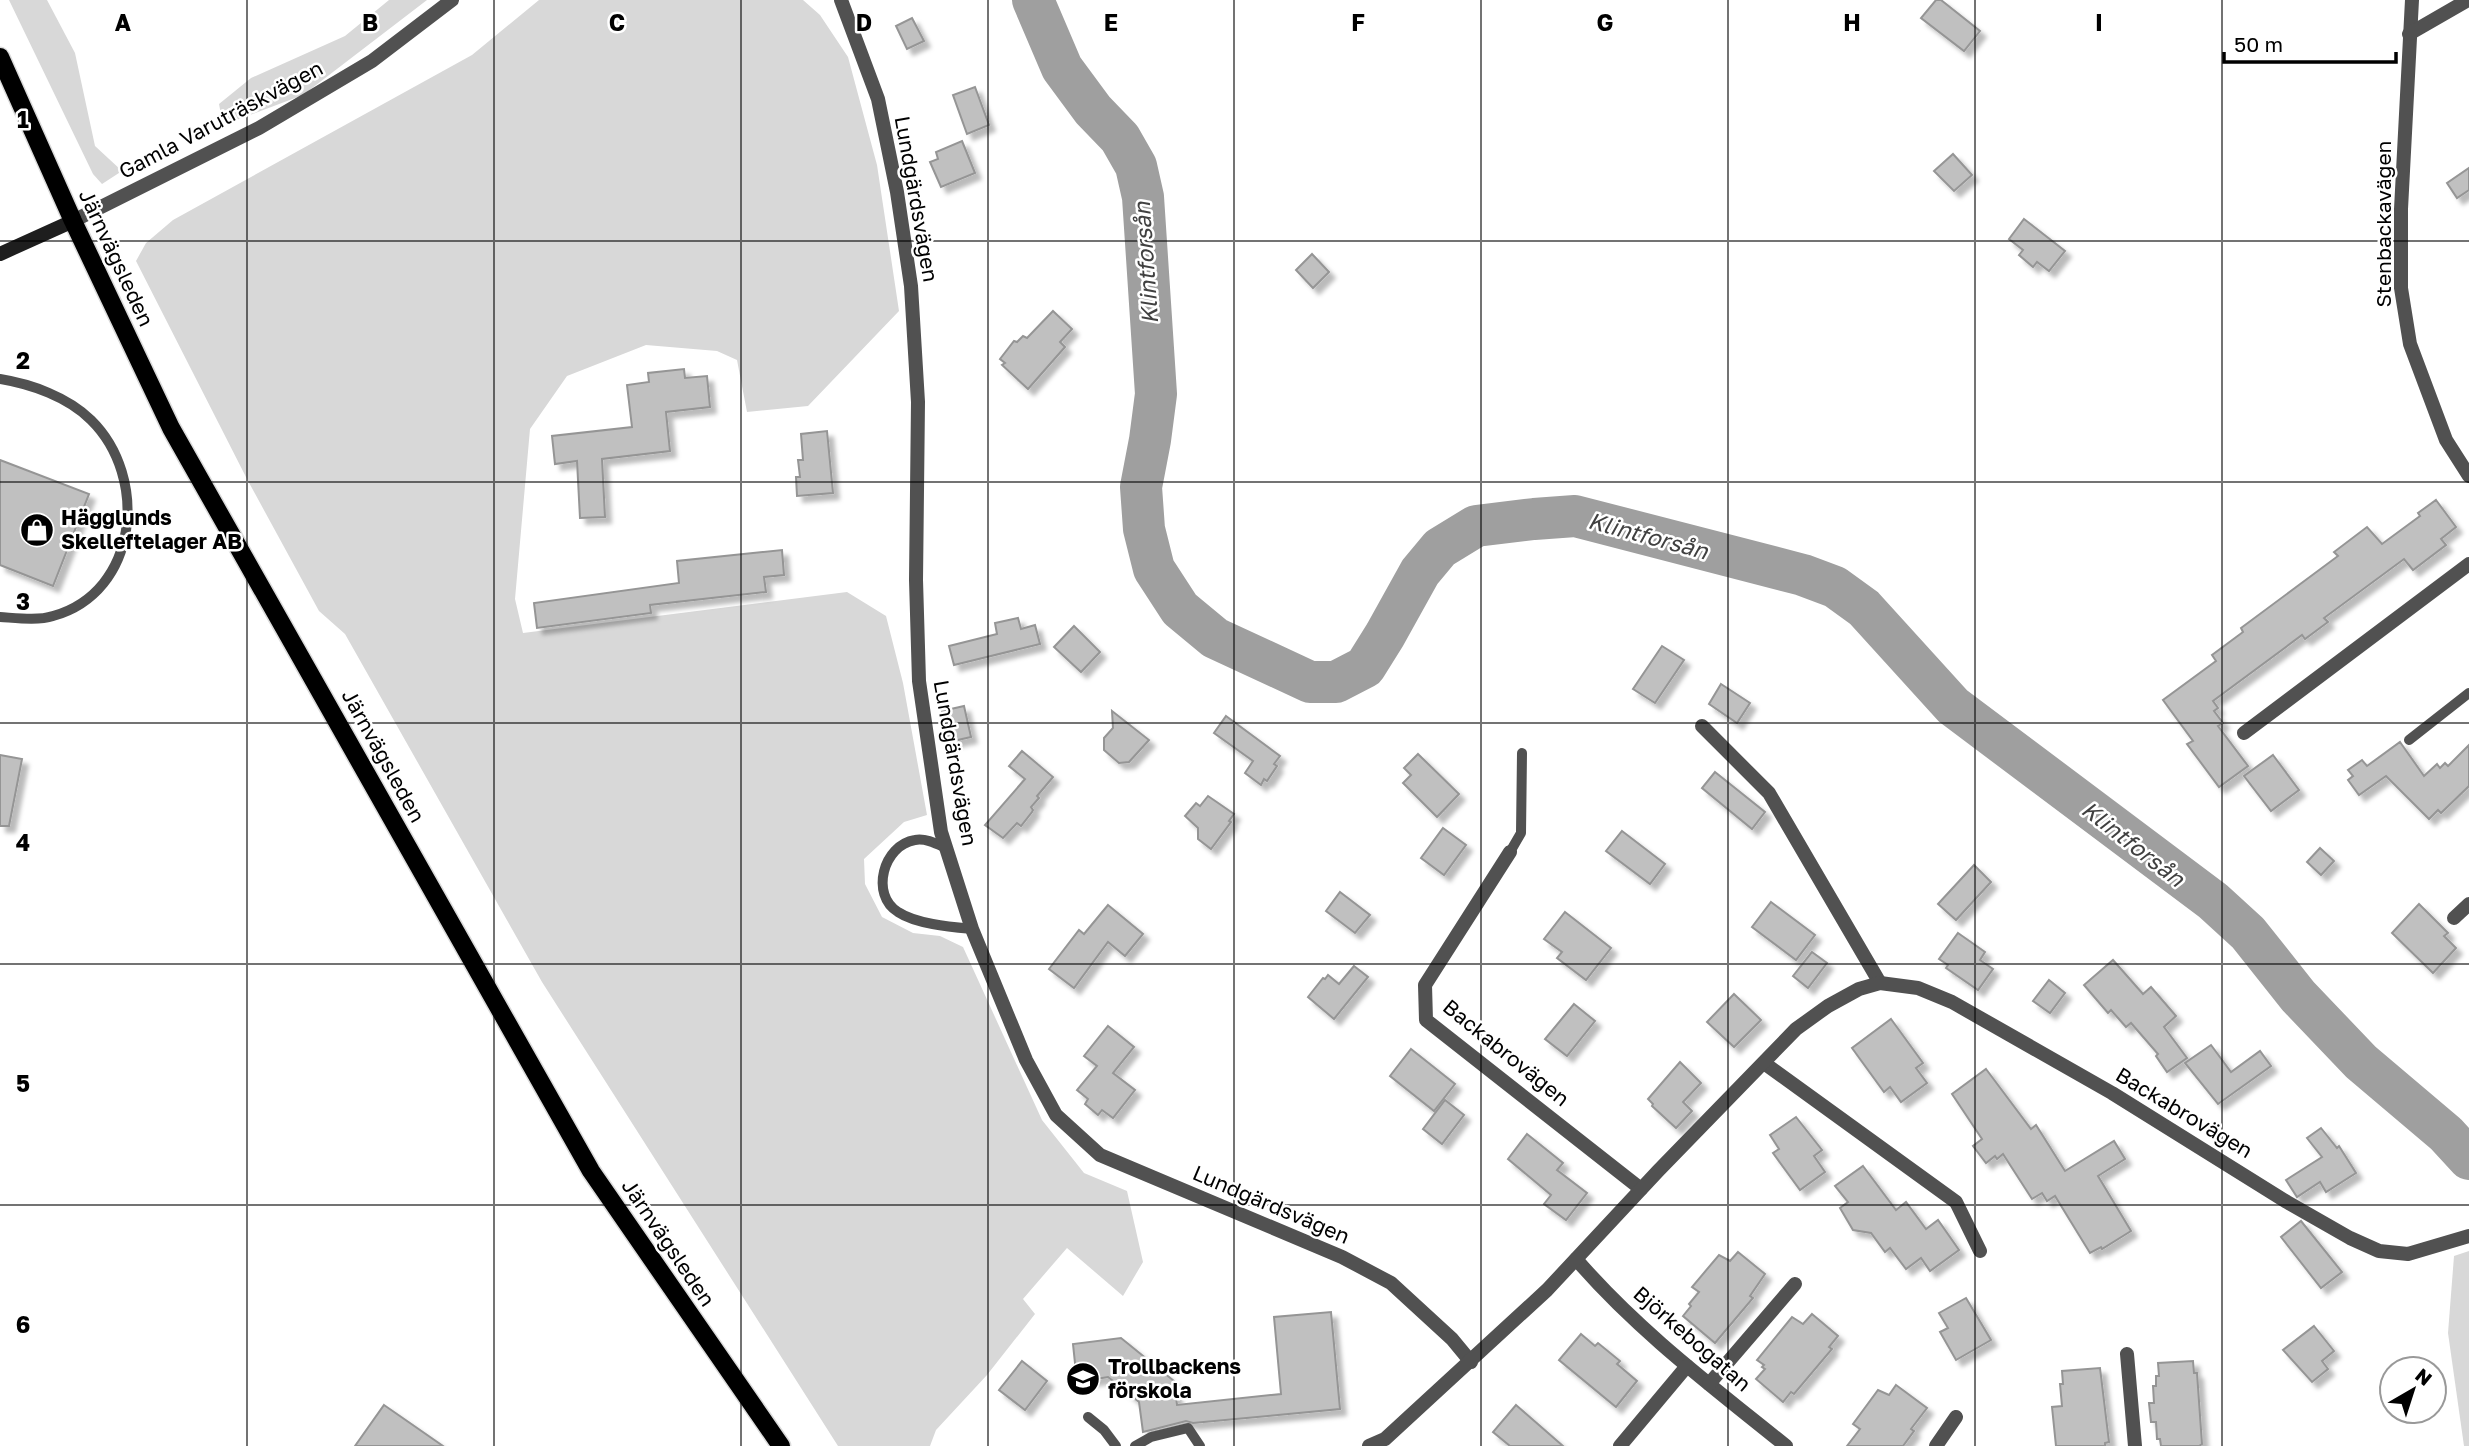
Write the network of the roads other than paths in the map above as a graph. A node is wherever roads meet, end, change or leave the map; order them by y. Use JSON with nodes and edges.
{"nodes":[{"id":1,"x":452,"y":0,"type":"edge"},
{"id":2,"x":841,"y":0,"type":"edge"},
{"id":3,"x":2412,"y":0,"type":"edge"},
{"id":4,"x":2468,"y":0,"type":"edge"},
{"id":5,"x":2409,"y":34,"type":"junction"},
{"id":6,"x":0,"y":57,"type":"edge"},
{"id":7,"x":73,"y":221,"type":"junction"},
{"id":8,"x":0,"y":254,"type":"edge"},
{"id":9,"x":0,"y":379,"type":"edge"},
{"id":10,"x":2469,"y":476,"type":"edge"},
{"id":11,"x":2469,"y":564,"type":"edge"},
{"id":12,"x":0,"y":617,"type":"edge"},
{"id":13,"x":2469,"y":693,"type":"edge"},
{"id":14,"x":1702,"y":726,"type":"dead end"},
{"id":15,"x":2244,"y":733,"type":"dead end"},
{"id":16,"x":2409,"y":740,"type":"dead end"},
{"id":17,"x":1522,"y":753,"type":"dead end"},
{"id":18,"x":946,"y":848,"type":"junction"},
{"id":19,"x":1510,"y":852,"type":"joint"},
{"id":20,"x":2469,"y":904,"type":"edge"},
{"id":21,"x":2455,"y":918,"type":"dead end"},
{"id":22,"x":972,"y":929,"type":"junction"},
{"id":23,"x":1880,"y":984,"type":"junction"},
{"id":24,"x":1764,"y":1063,"type":"junction"},
{"id":25,"x":1641,"y":1189,"type":"junction"},
{"id":26,"x":2466,"y":1237,"type":"edge"},
{"id":27,"x":1980,"y":1251,"type":"dead end"},
{"id":28,"x":1576,"y":1259,"type":"junction"},
{"id":29,"x":1795,"y":1284,"type":"dead end"},
{"id":30,"x":2127,"y":1354,"type":"dead end"},
{"id":31,"x":1471,"y":1362,"type":"junction"},
{"id":32,"x":1686,"y":1366,"type":"junction"},
{"id":33,"x":1709,"y":1384,"type":"junction"},
{"id":34,"x":1088,"y":1417,"type":"dead end"},
{"id":35,"x":1956,"y":1417,"type":"dead end"},
{"id":36,"x":781,"y":1446,"type":"edge"},
{"id":37,"x":1116,"y":1446,"type":"edge"},
{"id":38,"x":1135,"y":1446,"type":"edge"},
{"id":39,"x":1200,"y":1446,"type":"edge"},
{"id":40,"x":1369,"y":1446,"type":"edge"},
{"id":41,"x":1620,"y":1446,"type":"edge"},
{"id":42,"x":1786,"y":1446,"type":"edge"},
{"id":43,"x":1936,"y":1446,"type":"edge"},
{"id":44,"x":2135,"y":1446,"type":"edge"}],
"edges":[{"from":1,"to":7,"type":"street","name":"Gamla Varuträskvägen"},
{"from":2,"to":18,"type":"street","name":"Lundgärdsvägen"},
{"from":3,"to":5,"type":"street","name":"Stenbackavägen"},
{"from":4,"to":5,"type":"street"},
{"from":5,"to":10,"type":"street","name":"Stenbackavägen"},
{"from":6,"to":7,"type":"main road","name":"Järnvägsleden"},
{"from":7,"to":8,"type":"street"},
{"from":7,"to":36,"type":"main road","name":"Järnvägsleden"},
{"from":9,"to":12,"type":"lane"},
{"from":11,"to":15,"type":"street"},
{"from":13,"to":16,"type":"lane"},
{"from":14,"to":23,"type":"street"},
{"from":17,"to":19,"type":"lane"},
{"from":18,"to":22,"type":"street","name":"Lundgärdsvägen"},
{"from":18,"to":22,"type":"lane"},
{"from":19,"to":25,"type":"street","name":"Backabrovägen"},
{"from":20,"to":21,"type":"street"},
{"from":22,"to":31,"type":"street","name":"Lundgärdsvägen"},
{"from":23,"to":24,"type":"street","name":"Backabrovägen"},
{"from":23,"to":26,"type":"street","name":"Backabrovägen"},
{"from":24,"to":25,"type":"street","name":"Backabrovägen"},
{"from":24,"to":27,"type":"street"},
{"from":25,"to":28,"type":"street","name":"Backabrovägen"},
{"from":28,"to":31,"type":"street","name":"Backabrovägen"},
{"from":28,"to":32,"type":"street","name":"Björkebogatan"},
{"from":29,"to":33,"type":"street"},
{"from":30,"to":44,"type":"street"},
{"from":31,"to":40,"type":"street","name":"Backabrovägen"},
{"from":32,"to":33,"type":"street","name":"Björkebogatan"},
{"from":32,"to":41,"type":"street"},
{"from":33,"to":42,"type":"street","name":"Björkebogatan"},
{"from":34,"to":37,"type":"lane"},
{"from":35,"to":43,"type":"street"},
{"from":38,"to":39,"type":"lane"}]}
